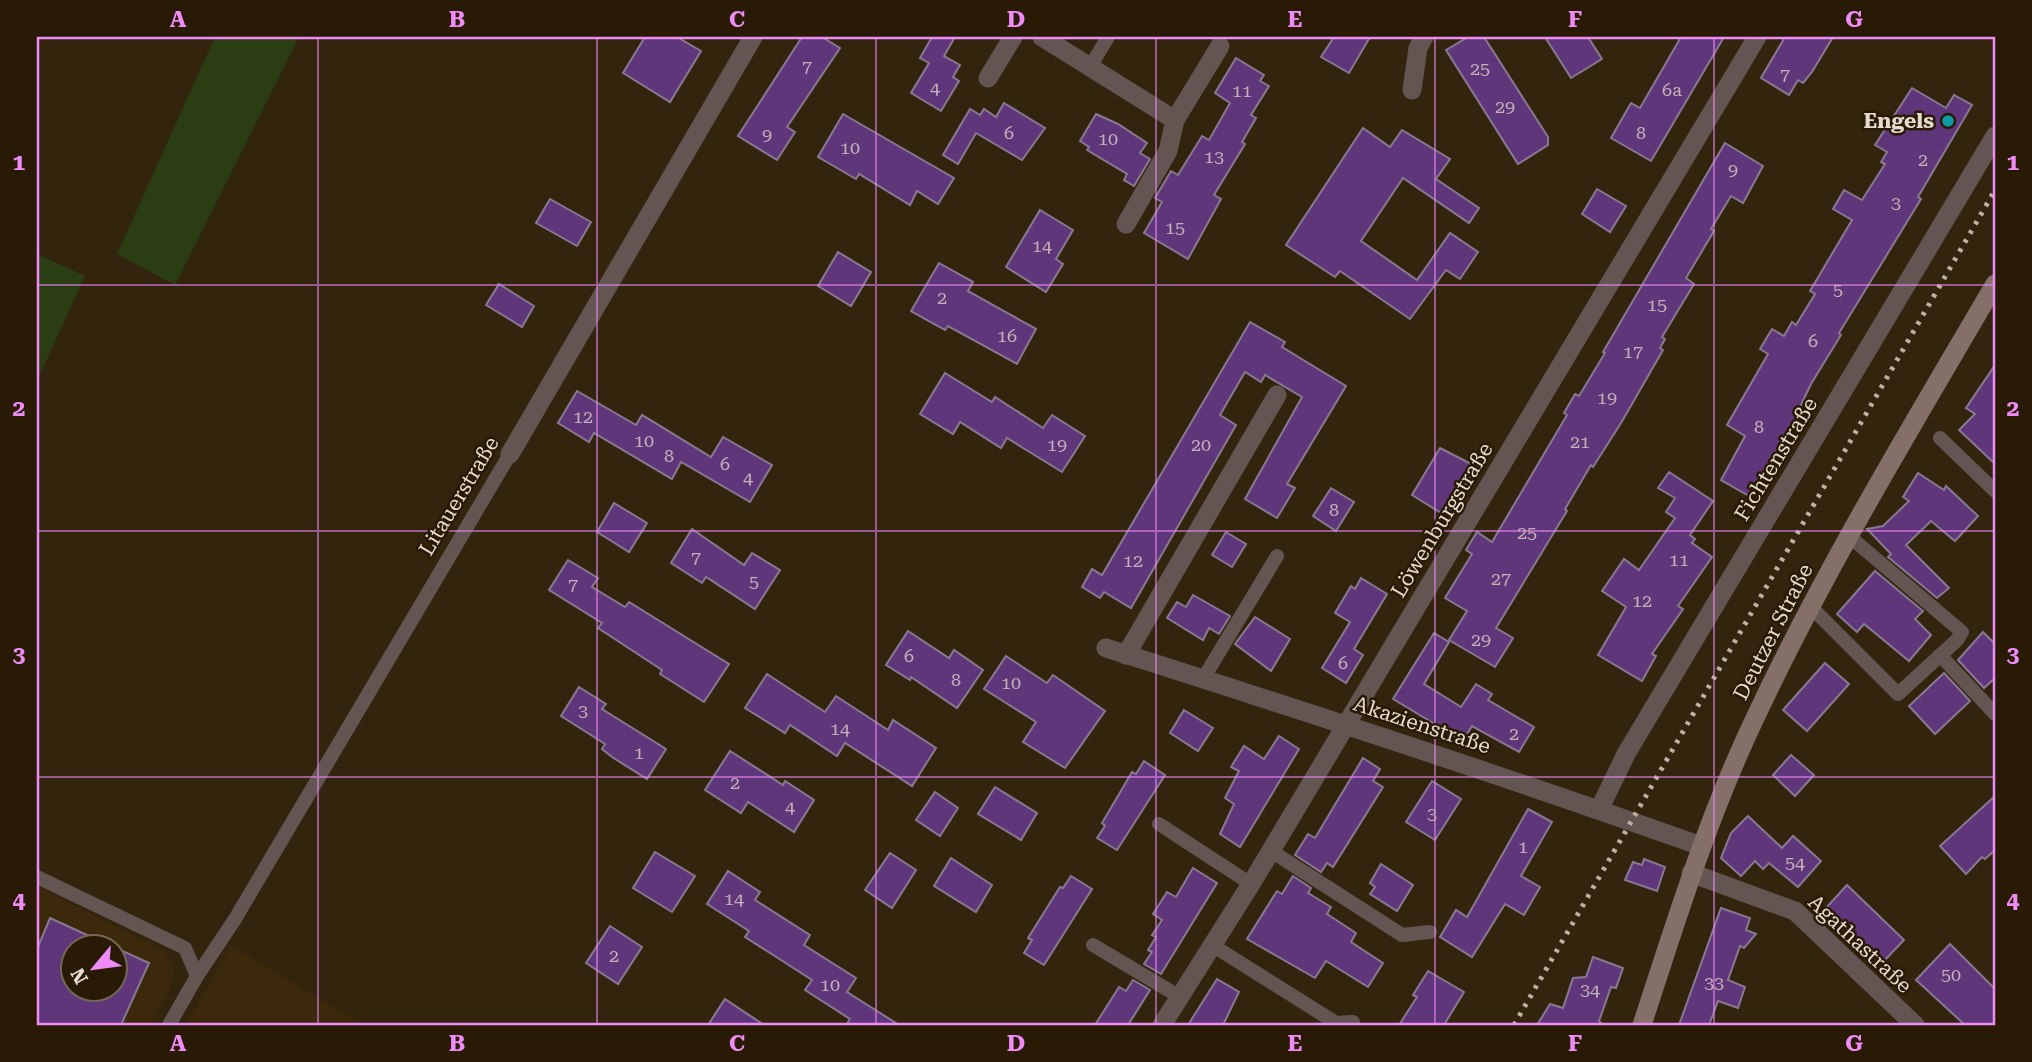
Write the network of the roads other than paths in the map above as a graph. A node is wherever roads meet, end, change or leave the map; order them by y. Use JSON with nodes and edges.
{"nodes":[{"id":1,"x":754,"y":37,"type":"edge"},
{"id":2,"x":1013,"y":37,"type":"edge"},
{"id":3,"x":1042,"y":37,"type":"edge"},
{"id":4,"x":1108,"y":37,"type":"edge"},
{"id":5,"x":1424,"y":37,"type":"edge"},
{"id":6,"x":1757,"y":37,"type":"edge"},
{"id":7,"x":1220,"y":46,"type":"dead end"},
{"id":8,"x":1090,"y":67,"type":"junction"},
{"id":9,"x":988,"y":78,"type":"dead end"},
{"id":10,"x":1412,"y":90,"type":"dead end"},
{"id":11,"x":1175,"y":120,"type":"junction"},
{"id":12,"x":1995,"y":136,"type":"edge"},
{"id":13,"x":1126,"y":224,"type":"dead end"},
{"id":14,"x":1995,"y":284,"type":"edge"},
{"id":15,"x":1277,"y":395,"type":"dead end"},
{"id":16,"x":1940,"y":438,"type":"dead end"},
{"id":17,"x":510,"y":454,"type":"joint"},
{"id":18,"x":1995,"y":491,"type":"edge"},
{"id":19,"x":1849,"y":536,"type":"junction"},
{"id":20,"x":1277,"y":556,"type":"dead end"},
{"id":21,"x":1810,"y":606,"type":"junction"},
{"id":22,"x":1106,"y":648,"type":"dead end"},
{"id":23,"x":1126,"y":655,"type":"junction"},
{"id":24,"x":1940,"y":655,"type":"junction"},
{"id":25,"x":1203,"y":679,"type":"junction"},
{"id":26,"x":1995,"y":714,"type":"edge"},
{"id":27,"x":1347,"y":724,"type":"junction"},
{"id":28,"x":1600,"y":808,"type":"junction"},
{"id":29,"x":1159,"y":824,"type":"dead end"},
{"id":30,"x":1701,"y":846,"type":"junction"},
{"id":31,"x":1271,"y":851,"type":"junction"},
{"id":32,"x":1691,"y":873,"type":"junction"},
{"id":33,"x":37,"y":877,"type":"edge"},
{"id":34,"x":1251,"y":884,"type":"junction"},
{"id":35,"x":1430,"y":932,"type":"dead end"},
{"id":36,"x":1093,"y":945,"type":"dead end"},
{"id":37,"x":1212,"y":945,"type":"junction"},
{"id":38,"x":197,"y":976,"type":"junction"},
{"id":39,"x":1180,"y":997,"type":"junction"},
{"id":40,"x":1353,"y":1021,"type":"dead end"},
{"id":41,"x":169,"y":1025,"type":"edge"},
{"id":42,"x":1162,"y":1025,"type":"edge"},
{"id":43,"x":1642,"y":1025,"type":"edge"},
{"id":44,"x":1915,"y":1025,"type":"edge"}],
"edges":[{"from":1,"to":17,"type":"street","name":"Litauerstraße"},
{"from":2,"to":9,"type":"street"},
{"from":3,"to":8,"type":"street"},
{"from":4,"to":8,"type":"lane"},
{"from":5,"to":10,"type":"street"},
{"from":6,"to":27,"type":"street","name":"Löwenburgstraße"},
{"from":7,"to":11,"type":"street"},
{"from":8,"to":11,"type":"street"},
{"from":11,"to":13,"type":"street"},
{"from":12,"to":28,"type":"street","name":"Fichtenstraße"},
{"from":14,"to":19,"type":"main road","name":"Deutzer Straße"},
{"from":15,"to":23,"type":"street"},
{"from":16,"to":18,"type":"lane"},
{"from":17,"to":38,"type":"lane","name":"Litauerstraße"},
{"from":19,"to":21,"type":"main road","name":"Deutzer Straße"},
{"from":19,"to":24,"type":"lane"},
{"from":20,"to":25,"type":"lane"},
{"from":21,"to":24,"type":"lane"},
{"from":21,"to":30,"type":"main road","name":"Deutzer Straße"},
{"from":22,"to":23,"type":"street","name":"Akazienstraße"},
{"from":23,"to":25,"type":"street","name":"Akazienstraße"},
{"from":24,"to":26,"type":"lane"},
{"from":25,"to":27,"type":"street","name":"Akazienstraße"},
{"from":27,"to":28,"type":"street","name":"Akazienstraße"},
{"from":27,"to":31,"type":"street","name":"Löwenburgstraße"},
{"from":28,"to":30,"type":"street","name":"Akazienstraße"},
{"from":29,"to":34,"type":"lane"},
{"from":30,"to":32,"type":"main road","name":"Deutzer Straße"},
{"from":31,"to":34,"type":"street","name":"Löwenburgstraße"},
{"from":31,"to":35,"type":"lane"},
{"from":32,"to":43,"type":"main road","name":"Deutzer Straße"},
{"from":32,"to":44,"type":"street","name":"Agathastraße"},
{"from":33,"to":38,"type":"lane"},
{"from":34,"to":37,"type":"street","name":"Löwenburgstraße"},
{"from":36,"to":39,"type":"lane"},
{"from":37,"to":39,"type":"street","name":"Löwenburgstraße"},
{"from":37,"to":40,"type":"lane"},
{"from":38,"to":41,"type":"lane","name":"Litauerstraße"},
{"from":39,"to":42,"type":"street","name":"Löwenburgstraße"}]}
